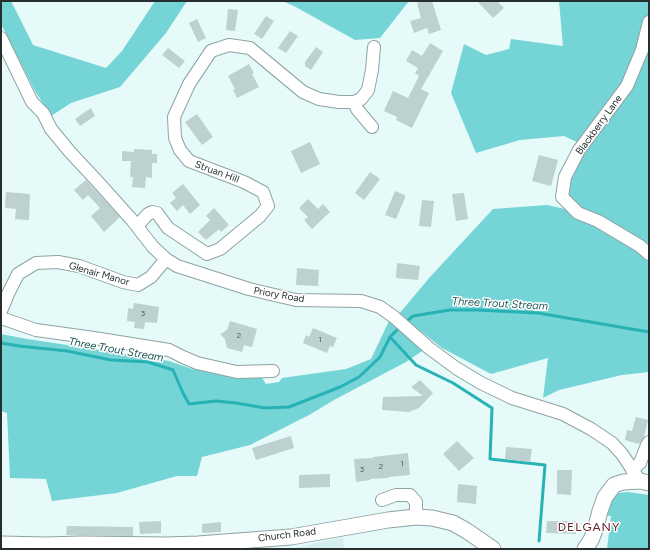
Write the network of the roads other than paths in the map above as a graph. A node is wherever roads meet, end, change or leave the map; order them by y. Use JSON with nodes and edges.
{"nodes":[{"id":1,"x":649,"y":22,"type":"edge"},
{"id":2,"x":1,"y":38,"type":"edge"},
{"id":3,"x":374,"y":47,"type":"dead end"},
{"id":4,"x":354,"y":102,"type":"junction"},
{"id":5,"x":372,"y":127,"type":"dead end"},
{"id":6,"x":137,"y":226,"type":"junction"},
{"id":7,"x":649,"y":254,"type":"edge"},
{"id":8,"x":166,"y":259,"type":"junction"},
{"id":9,"x":1,"y":311,"type":"edge"},
{"id":10,"x":1,"y":318,"type":"edge"},
{"id":11,"x":273,"y":371,"type":"dead end"},
{"id":12,"x":649,"y":442,"type":"edge"},
{"id":13,"x":641,"y":478,"type":"edge"},
{"id":14,"x":382,"y":500,"type":"dead end"},
{"id":15,"x":416,"y":517,"type":"junction"},
{"id":16,"x":1,"y":544,"type":"edge"},
{"id":17,"x":81,"y":546,"type":"edge"},
{"id":18,"x":492,"y":549,"type":"edge"},
{"id":19,"x":585,"y":549,"type":"edge"}],
"edges":[{"from":1,"to":7,"type":"street","name":"Blackberry Lane"},
{"from":2,"to":6,"type":"street","name":"Priory Road"},
{"from":3,"to":4,"type":"street"},
{"from":4,"to":5,"type":"street"},
{"from":4,"to":6,"type":"street","name":"Struan Hill"},
{"from":6,"to":8,"type":"street","name":"Priory Road"},
{"from":8,"to":9,"type":"street","name":"Glenair Manor"},
{"from":8,"to":13,"type":"street","name":"Priory Road"},
{"from":10,"to":11,"type":"street"},
{"from":12,"to":13,"type":"street"},
{"from":13,"to":19,"type":"main road"},
{"from":14,"to":15,"type":"street"},
{"from":15,"to":17,"type":"main road","name":"Church Road"},
{"from":15,"to":18,"type":"main road","name":"Church Road"},
{"from":16,"to":17,"type":"main road","name":"Church Road"}]}
